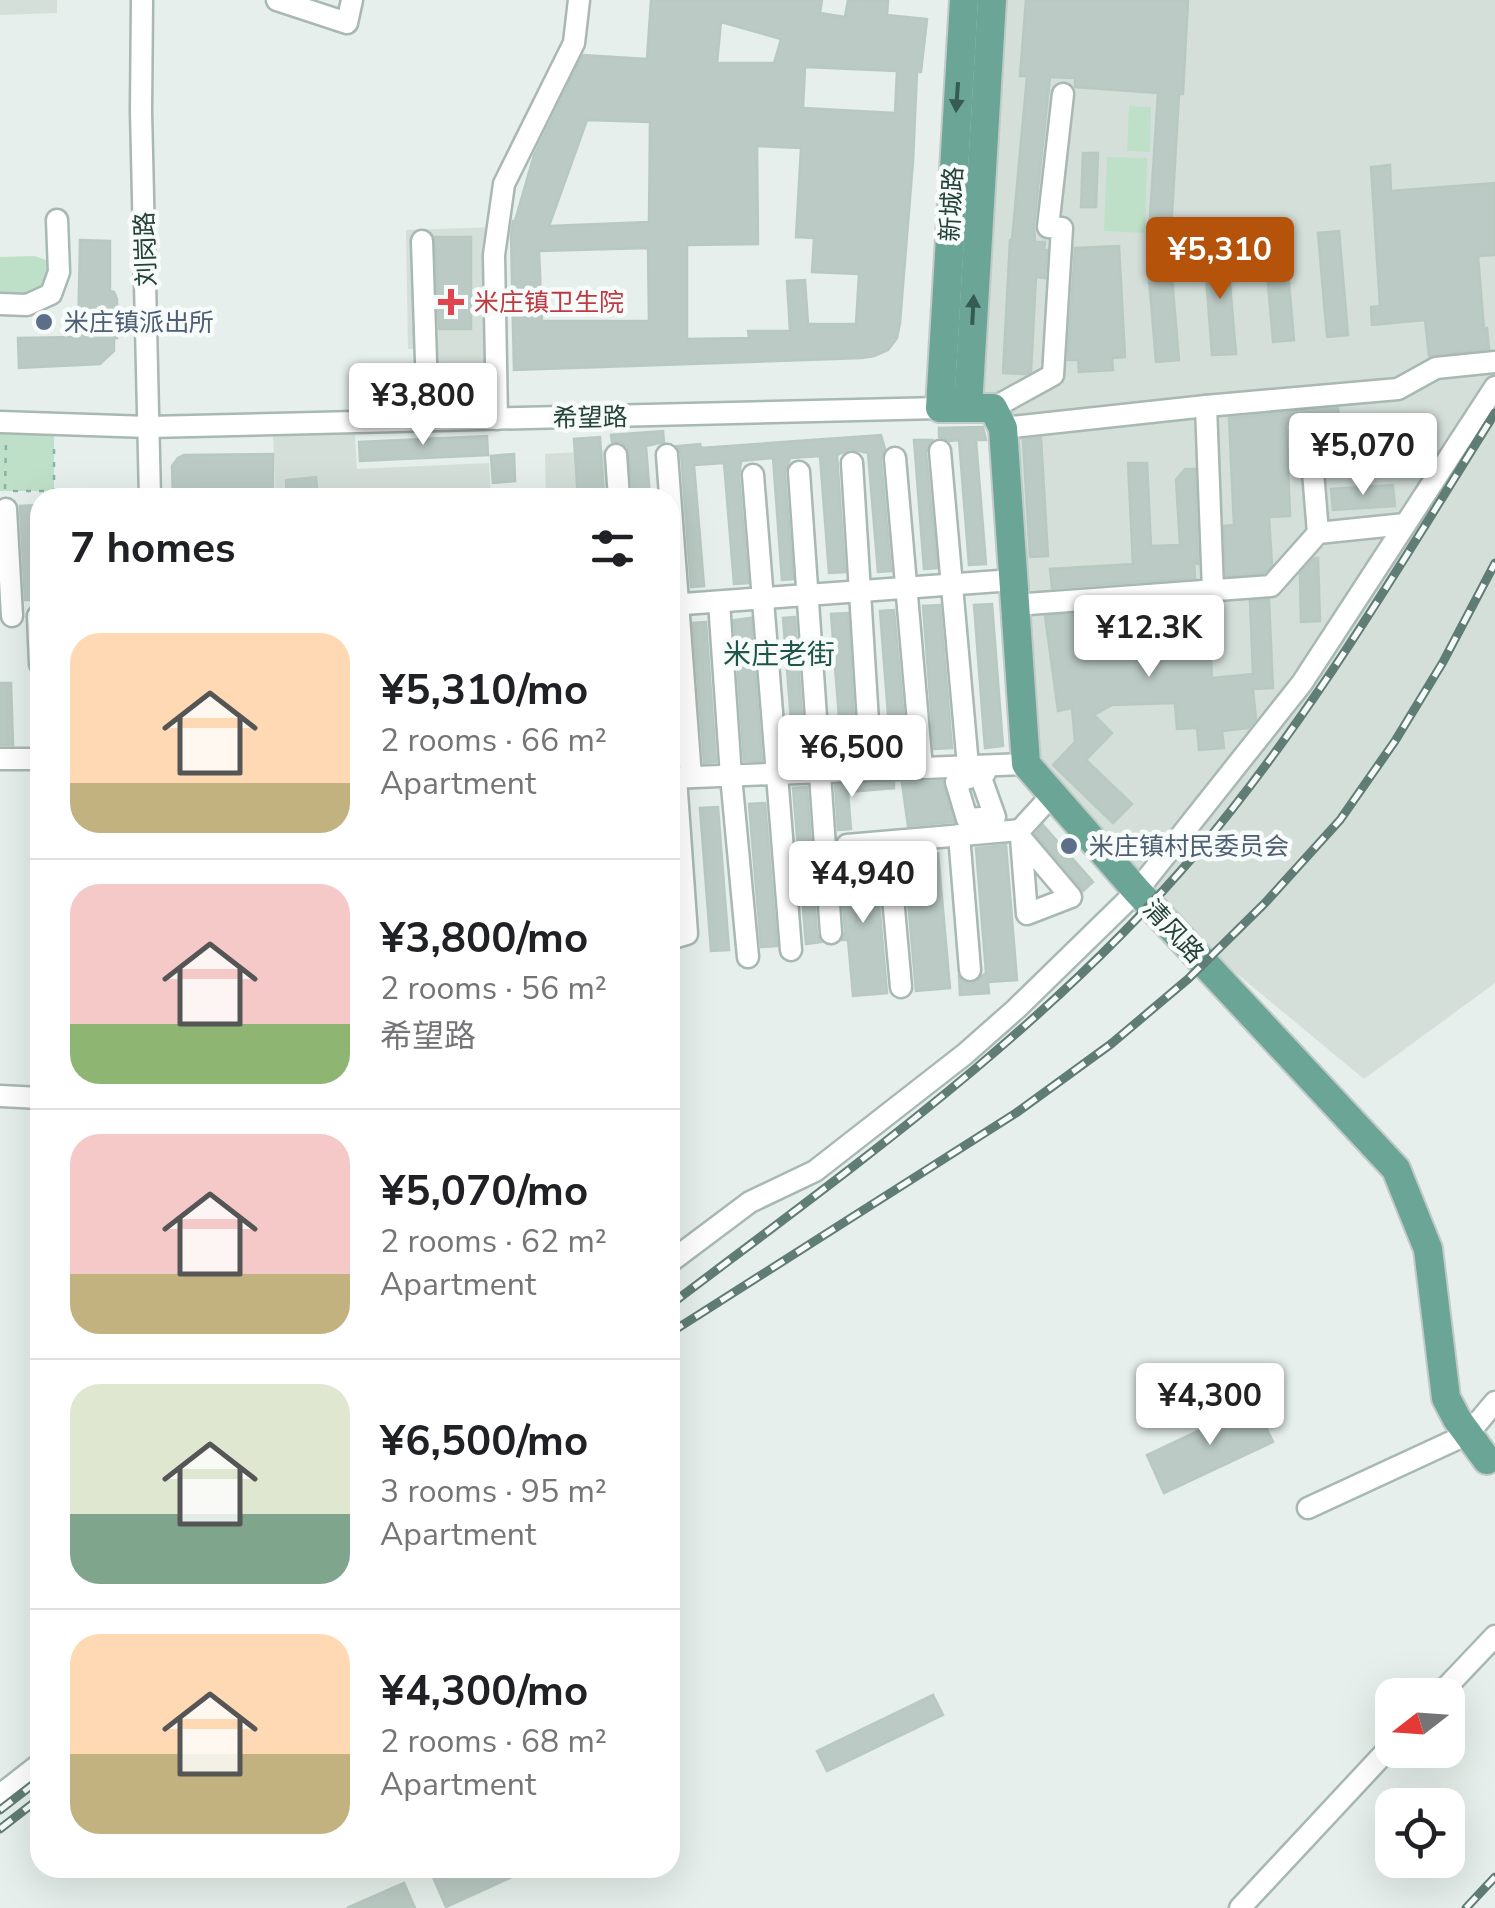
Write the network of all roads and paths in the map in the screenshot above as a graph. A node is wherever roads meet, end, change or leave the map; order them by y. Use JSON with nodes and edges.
{"nodes":[{"id":1,"x":142,"y":0,"type":"edge"},
{"id":2,"x":277,"y":0,"type":"edge"},
{"id":3,"x":352,"y":0,"type":"edge"},
{"id":4,"x":579,"y":0,"type":"edge"},
{"id":5,"x":964,"y":0,"type":"edge"},
{"id":6,"x":992,"y":0,"type":"edge"},
{"id":7,"x":1063,"y":94,"type":"dead end"},
{"id":8,"x":57,"y":220,"type":"dead end"},
{"id":9,"x":422,"y":241,"type":"dead end"},
{"id":10,"x":0,"y":304,"type":"edge"},
{"id":11,"x":1495,"y":362,"type":"edge"},
{"id":12,"x":1495,"y":387,"type":"edge"},
{"id":13,"x":1206,"y":406,"type":"junction"},
{"id":14,"x":976,"y":413,"type":"junction"},
{"id":15,"x":497,"y":419,"type":"junction"},
{"id":16,"x":428,"y":420,"type":"junction"},
{"id":17,"x":3,"y":422,"type":"edge"},
{"id":18,"x":54,"y":424,"type":"junction"},
{"id":19,"x":150,"y":427,"type":"junction"},
{"id":20,"x":1379,"y":428,"type":"dead end"},
{"id":21,"x":940,"y":451,"type":"dead end"},
{"id":22,"x":616,"y":454,"type":"dead end"},
{"id":23,"x":667,"y":455,"type":"dead end"},
{"id":24,"x":895,"y":458,"type":"dead end"},
{"id":25,"x":852,"y":463,"type":"dead end"},
{"id":26,"x":799,"y":472,"type":"dead end"},
{"id":27,"x":753,"y":474,"type":"dead end"},
{"id":28,"x":54,"y":488,"type":"edge"},
{"id":29,"x":150,"y":488,"type":"edge"},
{"id":30,"x":618,"y":488,"type":"edge"},
{"id":31,"x":669,"y":488,"type":"edge"},
{"id":32,"x":30,"y":494,"type":"edge"},
{"id":33,"x":4,"y":497,"type":"edge"},
{"id":34,"x":1405,"y":524,"type":"junction"},
{"id":35,"x":1318,"y":533,"type":"junction"},
{"id":36,"x":952,"y":584,"type":"junction"},
{"id":37,"x":906,"y":588,"type":"junction"},
{"id":38,"x":1213,"y":590,"type":"junction"},
{"id":39,"x":860,"y":591,"type":"junction"},
{"id":40,"x":1014,"y":592,"type":"junction"},
{"id":41,"x":809,"y":595,"type":"junction"},
{"id":42,"x":762,"y":598,"type":"junction"},
{"id":43,"x":719,"y":602,"type":"junction"},
{"id":44,"x":680,"y":605,"type":"edge"},
{"id":45,"x":6,"y":616,"type":"edge"},
{"id":46,"x":30,"y":758,"type":"edge"},
{"id":47,"x":0,"y":759,"type":"edge"},
{"id":48,"x":1016,"y":764,"type":"junction"},
{"id":49,"x":922,"y":768,"type":"junction"},
{"id":50,"x":872,"y":770,"type":"junction"},
{"id":51,"x":974,"y":770,"type":"junction"},
{"id":52,"x":820,"y":772,"type":"junction"},
{"id":53,"x":775,"y":774,"type":"junction"},
{"id":54,"x":731,"y":776,"type":"junction"},
{"id":55,"x":680,"y":778,"type":"edge"},
{"id":56,"x":1053,"y":794,"type":"junction"},
{"id":57,"x":680,"y":795,"type":"edge"},
{"id":58,"x":960,"y":835,"type":"junction"},
{"id":59,"x":888,"y":842,"type":"junction"},
{"id":60,"x":848,"y":845,"type":"dead end"},
{"id":61,"x":1137,"y":891,"type":"junction"},
{"id":62,"x":831,"y":933,"type":"dead end"},
{"id":63,"x":680,"y":936,"type":"edge"},
{"id":64,"x":791,"y":950,"type":"dead end"},
{"id":65,"x":748,"y":957,"type":"dead end"},
{"id":66,"x":970,"y":970,"type":"dead end"},
{"id":67,"x":901,"y":987,"type":"dead end"},
{"id":68,"x":0,"y":1096,"type":"edge"},
{"id":69,"x":30,"y":1098,"type":"edge"},
{"id":70,"x":680,"y":1254,"type":"edge"},
{"id":71,"x":1495,"y":1402,"type":"edge"},
{"id":72,"x":1468,"y":1434,"type":"junction"},
{"id":73,"x":1486,"y":1460,"type":"dead end"},
{"id":74,"x":1308,"y":1508,"type":"dead end"},
{"id":75,"x":1495,"y":1636,"type":"edge"},
{"id":76,"x":1455,"y":1678,"type":"edge"},
{"id":77,"x":1375,"y":1763,"type":"edge"},
{"id":78,"x":30,"y":1772,"type":"edge"},
{"id":79,"x":0,"y":1795,"type":"edge"},
{"id":80,"x":1240,"y":1908,"type":"edge"}],
"edges":[{"from":1,"to":19,"type":"street","name":"刘岗路"},
{"from":2,"to":3,"type":"street"},
{"from":4,"to":15,"type":"street"},
{"from":5,"to":14,"type":"main road","name":"新城路","one_way":true},
{"from":14,"to":6,"type":"main road","name":"新城路","one_way":true},
{"from":7,"to":14,"type":"street"},
{"from":8,"to":10,"type":"street"},
{"from":9,"to":16,"type":"street"},
{"from":11,"to":13,"type":"street","name":"希望路"},
{"from":12,"to":34,"type":"street"},
{"from":13,"to":14,"type":"street","name":"希望路"},
{"from":13,"to":38,"type":"street"},
{"from":14,"to":15,"type":"street","name":"希望路"},
{"from":14,"to":40,"type":"main road"},
{"from":15,"to":16,"type":"street","name":"希望路"},
{"from":16,"to":19,"type":"street","name":"希望路"},
{"from":17,"to":18,"type":"street","name":"希望路"},
{"from":17,"to":33,"type":"path"},
{"from":18,"to":19,"type":"street","name":"希望路"},
{"from":18,"to":28,"type":"path"},
{"from":19,"to":29,"type":"street","name":"刘岗路"},
{"from":20,"to":35,"type":"street"},
{"from":21,"to":36,"type":"street"},
{"from":22,"to":30,"type":"street"},
{"from":23,"to":31,"type":"street"},
{"from":24,"to":37,"type":"street"},
{"from":25,"to":39,"type":"street"},
{"from":26,"to":41,"type":"street"},
{"from":27,"to":42,"type":"street"},
{"from":32,"to":33,"type":"path"},
{"from":33,"to":45,"type":"street"},
{"from":34,"to":35,"type":"street"},
{"from":34,"to":61,"type":"street"},
{"from":35,"to":38,"type":"street"},
{"from":36,"to":37,"type":"street"},
{"from":36,"to":40,"type":"street"},
{"from":36,"to":51,"type":"street"},
{"from":37,"to":39,"type":"street"},
{"from":37,"to":49,"type":"street"},
{"from":38,"to":40,"type":"street"},
{"from":39,"to":41,"type":"street"},
{"from":39,"to":50,"type":"street"},
{"from":40,"to":48,"type":"main road"},
{"from":41,"to":42,"type":"street"},
{"from":41,"to":52,"type":"street"},
{"from":42,"to":43,"type":"street"},
{"from":42,"to":53,"type":"street"},
{"from":43,"to":44,"type":"street"},
{"from":43,"to":54,"type":"street"},
{"from":46,"to":47,"type":"street"},
{"from":48,"to":51,"type":"street"},
{"from":48,"to":56,"type":"main road","name":"清风路"},
{"from":49,"to":50,"type":"street"},
{"from":49,"to":51,"type":"street"},
{"from":50,"to":52,"type":"street"},
{"from":52,"to":53,"type":"street"},
{"from":52,"to":62,"type":"street"},
{"from":53,"to":54,"type":"street"},
{"from":53,"to":64,"type":"street"},
{"from":54,"to":55,"type":"street"},
{"from":54,"to":65,"type":"street"},
{"from":56,"to":58,"type":"street"},
{"from":56,"to":61,"type":"main road","name":"清风路"},
{"from":57,"to":63,"type":"street"},
{"from":58,"to":59,"type":"street"},
{"from":58,"to":66,"type":"street"},
{"from":59,"to":60,"type":"street"},
{"from":59,"to":67,"type":"street"},
{"from":61,"to":70,"type":"street"},
{"from":61,"to":72,"type":"main road","name":"清风路"},
{"from":68,"to":69,"type":"street"},
{"from":71,"to":72,"type":"street"},
{"from":72,"to":73,"type":"main road","name":"清风路"},
{"from":72,"to":74,"type":"street"},
{"from":75,"to":76,"type":"street"},
{"from":77,"to":80,"type":"street"},
{"from":78,"to":79,"type":"street"}]}
